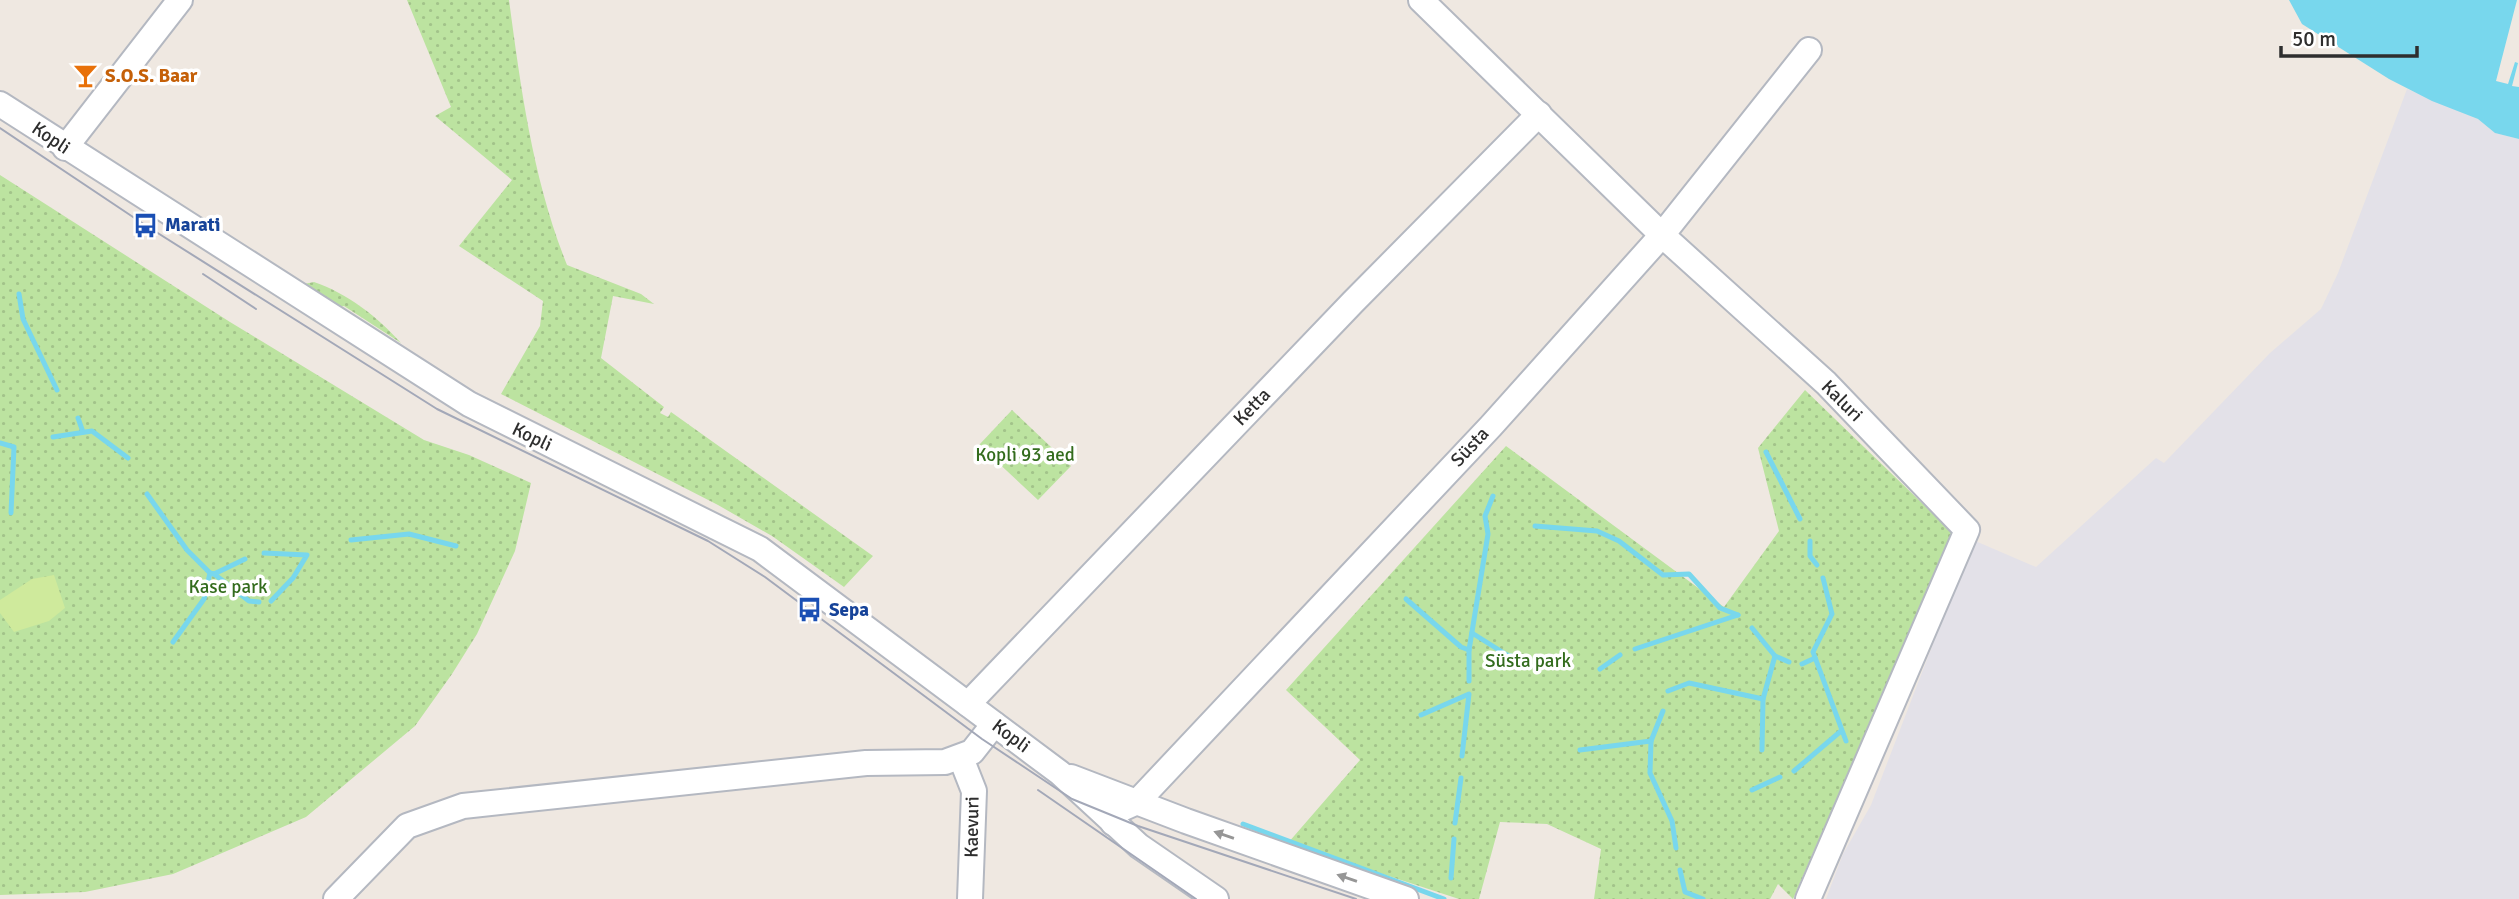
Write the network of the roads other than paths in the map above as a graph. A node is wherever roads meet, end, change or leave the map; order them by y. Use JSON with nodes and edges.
{"nodes":[{"id":1,"x":180,"y":0,"type":"edge"},
{"id":2,"x":1421,"y":0,"type":"edge"},
{"id":3,"x":1809,"y":50,"type":"dead end"},
{"id":4,"x":0,"y":104,"type":"edge"},
{"id":5,"x":1539,"y":114,"type":"junction"},
{"id":6,"x":65,"y":148,"type":"junction"},
{"id":7,"x":1662,"y":235,"type":"junction"},
{"id":8,"x":968,"y":704,"type":"junction"},
{"id":9,"x":994,"y":724,"type":"junction"},
{"id":10,"x":961,"y":758,"type":"junction"},
{"id":11,"x":1060,"y":773,"type":"junction"},
{"id":12,"x":1137,"y":802,"type":"junction"},
{"id":13,"x":1113,"y":823,"type":"junction"},
{"id":14,"x":336,"y":899,"type":"edge"},
{"id":15,"x":970,"y":899,"type":"edge"},
{"id":16,"x":1216,"y":899,"type":"edge"},
{"id":17,"x":1406,"y":899,"type":"edge"},
{"id":18,"x":1808,"y":899,"type":"edge"}],
"edges":[{"from":1,"to":6,"type":"street"},
{"from":2,"to":5,"type":"street","name":"Kaluri"},
{"from":3,"to":7,"type":"street","name":"Süsta"},
{"from":4,"to":6,"type":"street","name":"Kopli"},
{"from":5,"to":7,"type":"street","name":"Kaluri"},
{"from":5,"to":8,"type":"street","name":"Ketta"},
{"from":6,"to":8,"type":"street","name":"Kopli"},
{"from":7,"to":12,"type":"street","name":"Süsta"},
{"from":7,"to":18,"type":"street","name":"Kaluri"},
{"from":8,"to":9,"type":"street","name":"Kopli"},
{"from":9,"to":10,"type":"street"},
{"from":9,"to":11,"type":"street","name":"Kopli"},
{"from":10,"to":14,"type":"street"},
{"from":10,"to":15,"type":"street","name":"Kaevuri"},
{"from":11,"to":12,"type":"street","name":"Kopli"},
{"from":11,"to":13,"type":"street","name":"Kopli"},
{"from":12,"to":13,"type":"street","name":"Süsta"},
{"from":17,"to":12,"type":"street","name":"Kopli","one_way":true},
{"from":13,"to":16,"type":"street","name":"Kopli"}]}
